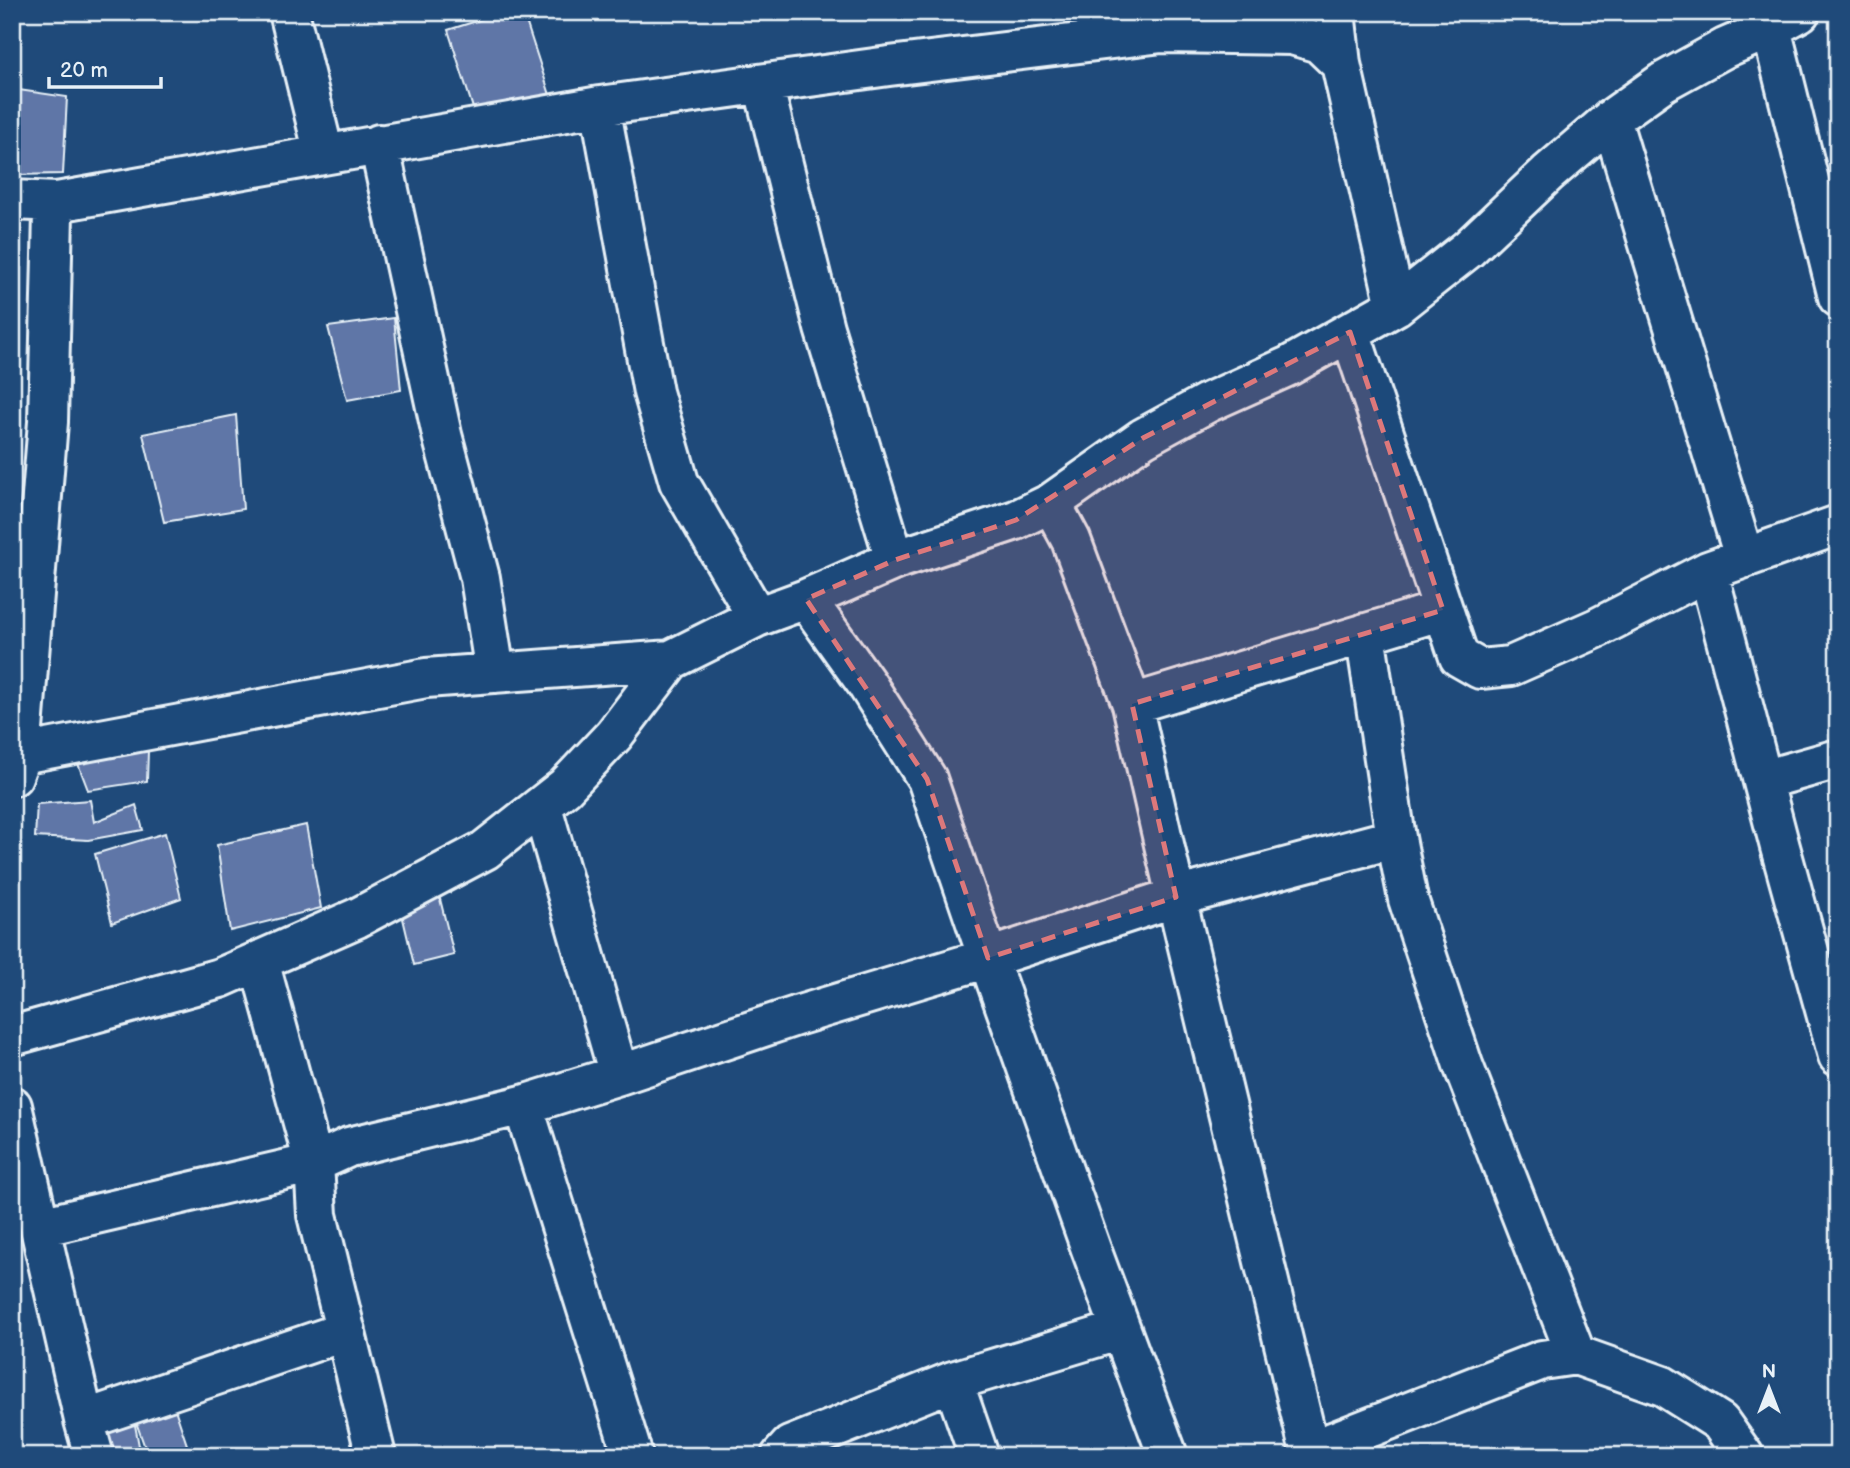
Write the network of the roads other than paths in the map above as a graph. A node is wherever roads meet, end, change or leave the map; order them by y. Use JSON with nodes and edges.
{"nodes":[{"id":1,"x":289,"y":12,"type":"edge"},
{"id":2,"x":1335,"y":12,"type":"edge"},
{"id":3,"x":1764,"y":23,"type":"edge"},
{"id":4,"x":1341,"y":64,"type":"junction"},
{"id":5,"x":763,"y":84,"type":"junction"},
{"id":6,"x":600,"y":106,"type":"junction"},
{"id":7,"x":1611,"y":119,"type":"junction"},
{"id":8,"x":379,"y":144,"type":"junction"},
{"id":9,"x":324,"y":154,"type":"junction"},
{"id":10,"x":12,"y":200,"type":"edge"},
{"id":11,"x":57,"y":202,"type":"junction"},
{"id":12,"x":1838,"y":297,"type":"edge"},
{"id":13,"x":1396,"y":306,"type":"junction"},
{"id":14,"x":1350,"y":332,"type":"junction"},
{"id":15,"x":1051,"y":503,"type":"junction"},
{"id":16,"x":1838,"y":525,"type":"edge"},
{"id":17,"x":1744,"y":557,"type":"junction"},
{"id":18,"x":895,"y":560,"type":"junction"},
{"id":19,"x":1708,"y":571,"type":"junction"},
{"id":20,"x":806,"y":599,"type":"junction"},
{"id":21,"x":1443,"y":610,"type":"junction"},
{"id":22,"x":757,"y":617,"type":"junction"},
{"id":23,"x":1365,"y":634,"type":"junction"},
{"id":24,"x":671,"y":660,"type":"junction"},
{"id":25,"x":495,"y":673,"type":"junction"},
{"id":26,"x":1132,"y":704,"type":"junction"},
{"id":27,"x":1838,"y":759,"type":"edge"},
{"id":28,"x":16,"y":766,"type":"edge"},
{"id":29,"x":1763,"y":780,"type":"junction"},
{"id":30,"x":542,"y":807,"type":"junction"},
{"id":31,"x":1396,"y":838,"type":"junction"},
{"id":32,"x":1176,"y":897,"type":"junction"},
{"id":33,"x":988,"y":958,"type":"junction"},
{"id":34,"x":260,"y":961,"type":"junction"},
{"id":35,"x":12,"y":1036,"type":"edge"},
{"id":36,"x":1838,"y":1056,"type":"edge"},
{"id":37,"x":619,"y":1075,"type":"junction"},
{"id":38,"x":523,"y":1104,"type":"junction"},
{"id":39,"x":12,"y":1106,"type":"edge"},
{"id":40,"x":314,"y":1163,"type":"junction"},
{"id":41,"x":40,"y":1227,"type":"junction"},
{"id":42,"x":1121,"y":1330,"type":"junction"},
{"id":43,"x":346,"y":1331,"type":"junction"},
{"id":44,"x":1576,"y":1355,"type":"junction"},
{"id":45,"x":953,"y":1381,"type":"junction"},
{"id":46,"x":89,"y":1438,"type":"edge"},
{"id":47,"x":1310,"y":1453,"type":"edge"},
{"id":48,"x":376,"y":1456,"type":"edge"},
{"id":49,"x":633,"y":1456,"type":"edge"},
{"id":50,"x":781,"y":1456,"type":"edge"},
{"id":51,"x":979,"y":1456,"type":"edge"},
{"id":52,"x":1168,"y":1456,"type":"edge"},
{"id":53,"x":1744,"y":1456,"type":"edge"}],
"edges":[{"from":1,"to":9,"type":"street"},
{"from":2,"to":4,"type":"street"},
{"from":3,"to":7,"type":"street"},
{"from":3,"to":12,"type":"street"},
{"from":4,"to":5,"type":"street"},
{"from":4,"to":13,"type":"street"},
{"from":5,"to":6,"type":"street"},
{"from":5,"to":18,"type":"street"},
{"from":6,"to":8,"type":"street"},
{"from":6,"to":22,"type":"street"},
{"from":7,"to":13,"type":"street"},
{"from":7,"to":17,"type":"street"},
{"from":8,"to":9,"type":"street"},
{"from":8,"to":25,"type":"street"},
{"from":9,"to":11,"type":"street"},
{"from":10,"to":11,"type":"street"},
{"from":11,"to":28,"type":"street"},
{"from":13,"to":14,"type":"street"},
{"from":14,"to":15,"type":"street"},
{"from":14,"to":21,"type":"street"},
{"from":15,"to":18,"type":"street"},
{"from":15,"to":26,"type":"street"},
{"from":16,"to":17,"type":"street"},
{"from":17,"to":19,"type":"street"},
{"from":18,"to":20,"type":"street"},
{"from":19,"to":21,"type":"street"},
{"from":19,"to":29,"type":"street"},
{"from":20,"to":22,"type":"street"},
{"from":20,"to":33,"type":"street"},
{"from":21,"to":23,"type":"street"},
{"from":22,"to":24,"type":"street"},
{"from":23,"to":26,"type":"street"},
{"from":23,"to":31,"type":"street"},
{"from":24,"to":25,"type":"street"},
{"from":24,"to":30,"type":"street"},
{"from":25,"to":28,"type":"street"},
{"from":26,"to":32,"type":"street"},
{"from":27,"to":29,"type":"street"},
{"from":29,"to":36,"type":"street"},
{"from":30,"to":34,"type":"street"},
{"from":30,"to":37,"type":"street"},
{"from":31,"to":32,"type":"street"},
{"from":31,"to":44,"type":"street"},
{"from":32,"to":33,"type":"street"},
{"from":32,"to":47,"type":"street"},
{"from":33,"to":37,"type":"street"},
{"from":33,"to":42,"type":"street"},
{"from":34,"to":35,"type":"street"},
{"from":34,"to":40,"type":"street"},
{"from":37,"to":38,"type":"street"},
{"from":38,"to":40,"type":"street"},
{"from":38,"to":49,"type":"street"},
{"from":39,"to":41,"type":"street"},
{"from":40,"to":41,"type":"street"},
{"from":40,"to":43,"type":"street"},
{"from":41,"to":46,"type":"street"},
{"from":42,"to":45,"type":"street"},
{"from":42,"to":52,"type":"street"},
{"from":43,"to":46,"type":"street"},
{"from":43,"to":48,"type":"street"},
{"from":44,"to":47,"type":"street"},
{"from":44,"to":53,"type":"street"},
{"from":45,"to":50,"type":"street"},
{"from":45,"to":51,"type":"street"}]}
